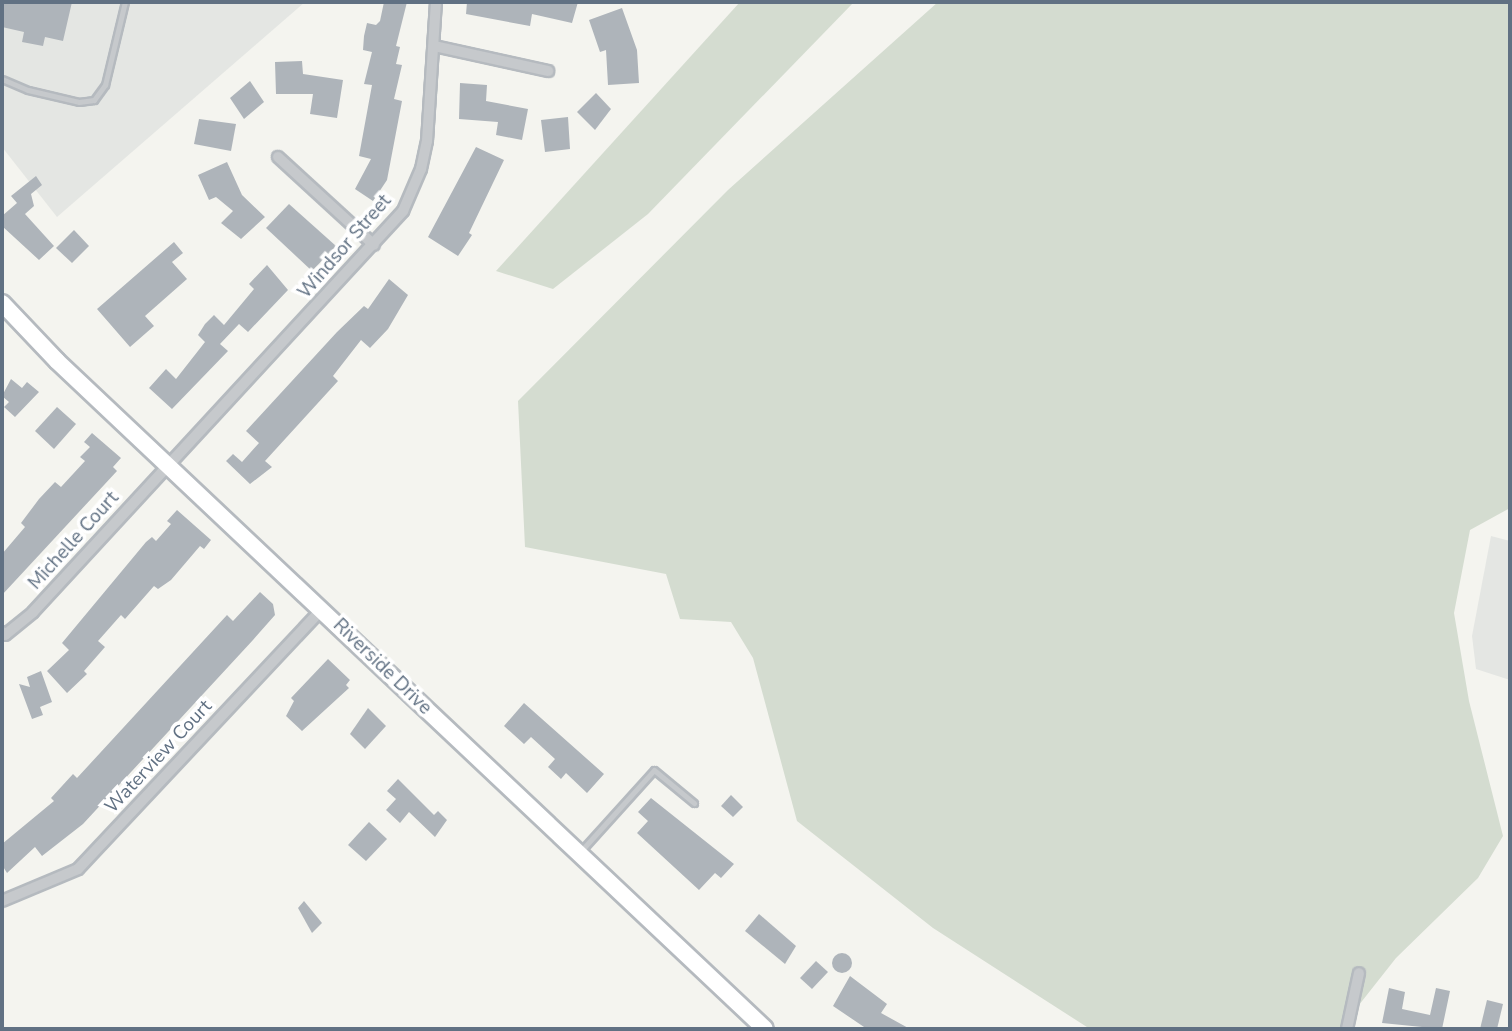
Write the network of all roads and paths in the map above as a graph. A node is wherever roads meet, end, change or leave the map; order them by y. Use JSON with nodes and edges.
{"nodes":[{"id":1,"x":125,"y":2,"type":"edge"},
{"id":2,"x":436,"y":2,"type":"edge"},
{"id":3,"x":434,"y":46,"type":"junction"},
{"id":4,"x":548,"y":71,"type":"dead end"},
{"id":5,"x":2,"y":79,"type":"edge"},
{"id":6,"x":278,"y":157,"type":"dead end"},
{"id":7,"x":374,"y":246,"type":"junction"},
{"id":8,"x":2,"y":303,"type":"edge"},
{"id":9,"x":169,"y":463,"type":"junction"},
{"id":10,"x":322,"y":609,"type":"junction"},
{"id":11,"x":2,"y":632,"type":"edge"},
{"id":12,"x":694,"y":803,"type":"dead end"},
{"id":13,"x":578,"y":855,"type":"junction"},
{"id":14,"x":2,"y":901,"type":"edge"},
{"id":15,"x":1359,"y":973,"type":"dead end"},
{"id":16,"x":765,"y":1029,"type":"edge"},
{"id":17,"x":1347,"y":1029,"type":"edge"}],
"edges":[{"from":1,"to":5,"type":"lane"},
{"from":2,"to":3,"type":"street","name":"Windsor Street"},
{"from":3,"to":4,"type":"street"},
{"from":3,"to":7,"type":"street","name":"Windsor Street"},
{"from":6,"to":7,"type":"street"},
{"from":7,"to":9,"type":"street","name":"Windsor Street"},
{"from":8,"to":9,"type":"main road","name":"Riverside Drive"},
{"from":9,"to":10,"type":"main road","name":"Riverside Drive"},
{"from":9,"to":11,"type":"street","name":"Michelle Court"},
{"from":10,"to":13,"type":"main road","name":"Riverside Drive"},
{"from":10,"to":14,"type":"street","name":"Waterview Court"},
{"from":12,"to":13,"type":"lane"},
{"from":13,"to":16,"type":"main road","name":"Riverside Drive"},
{"from":15,"to":17,"type":"street"}]}
